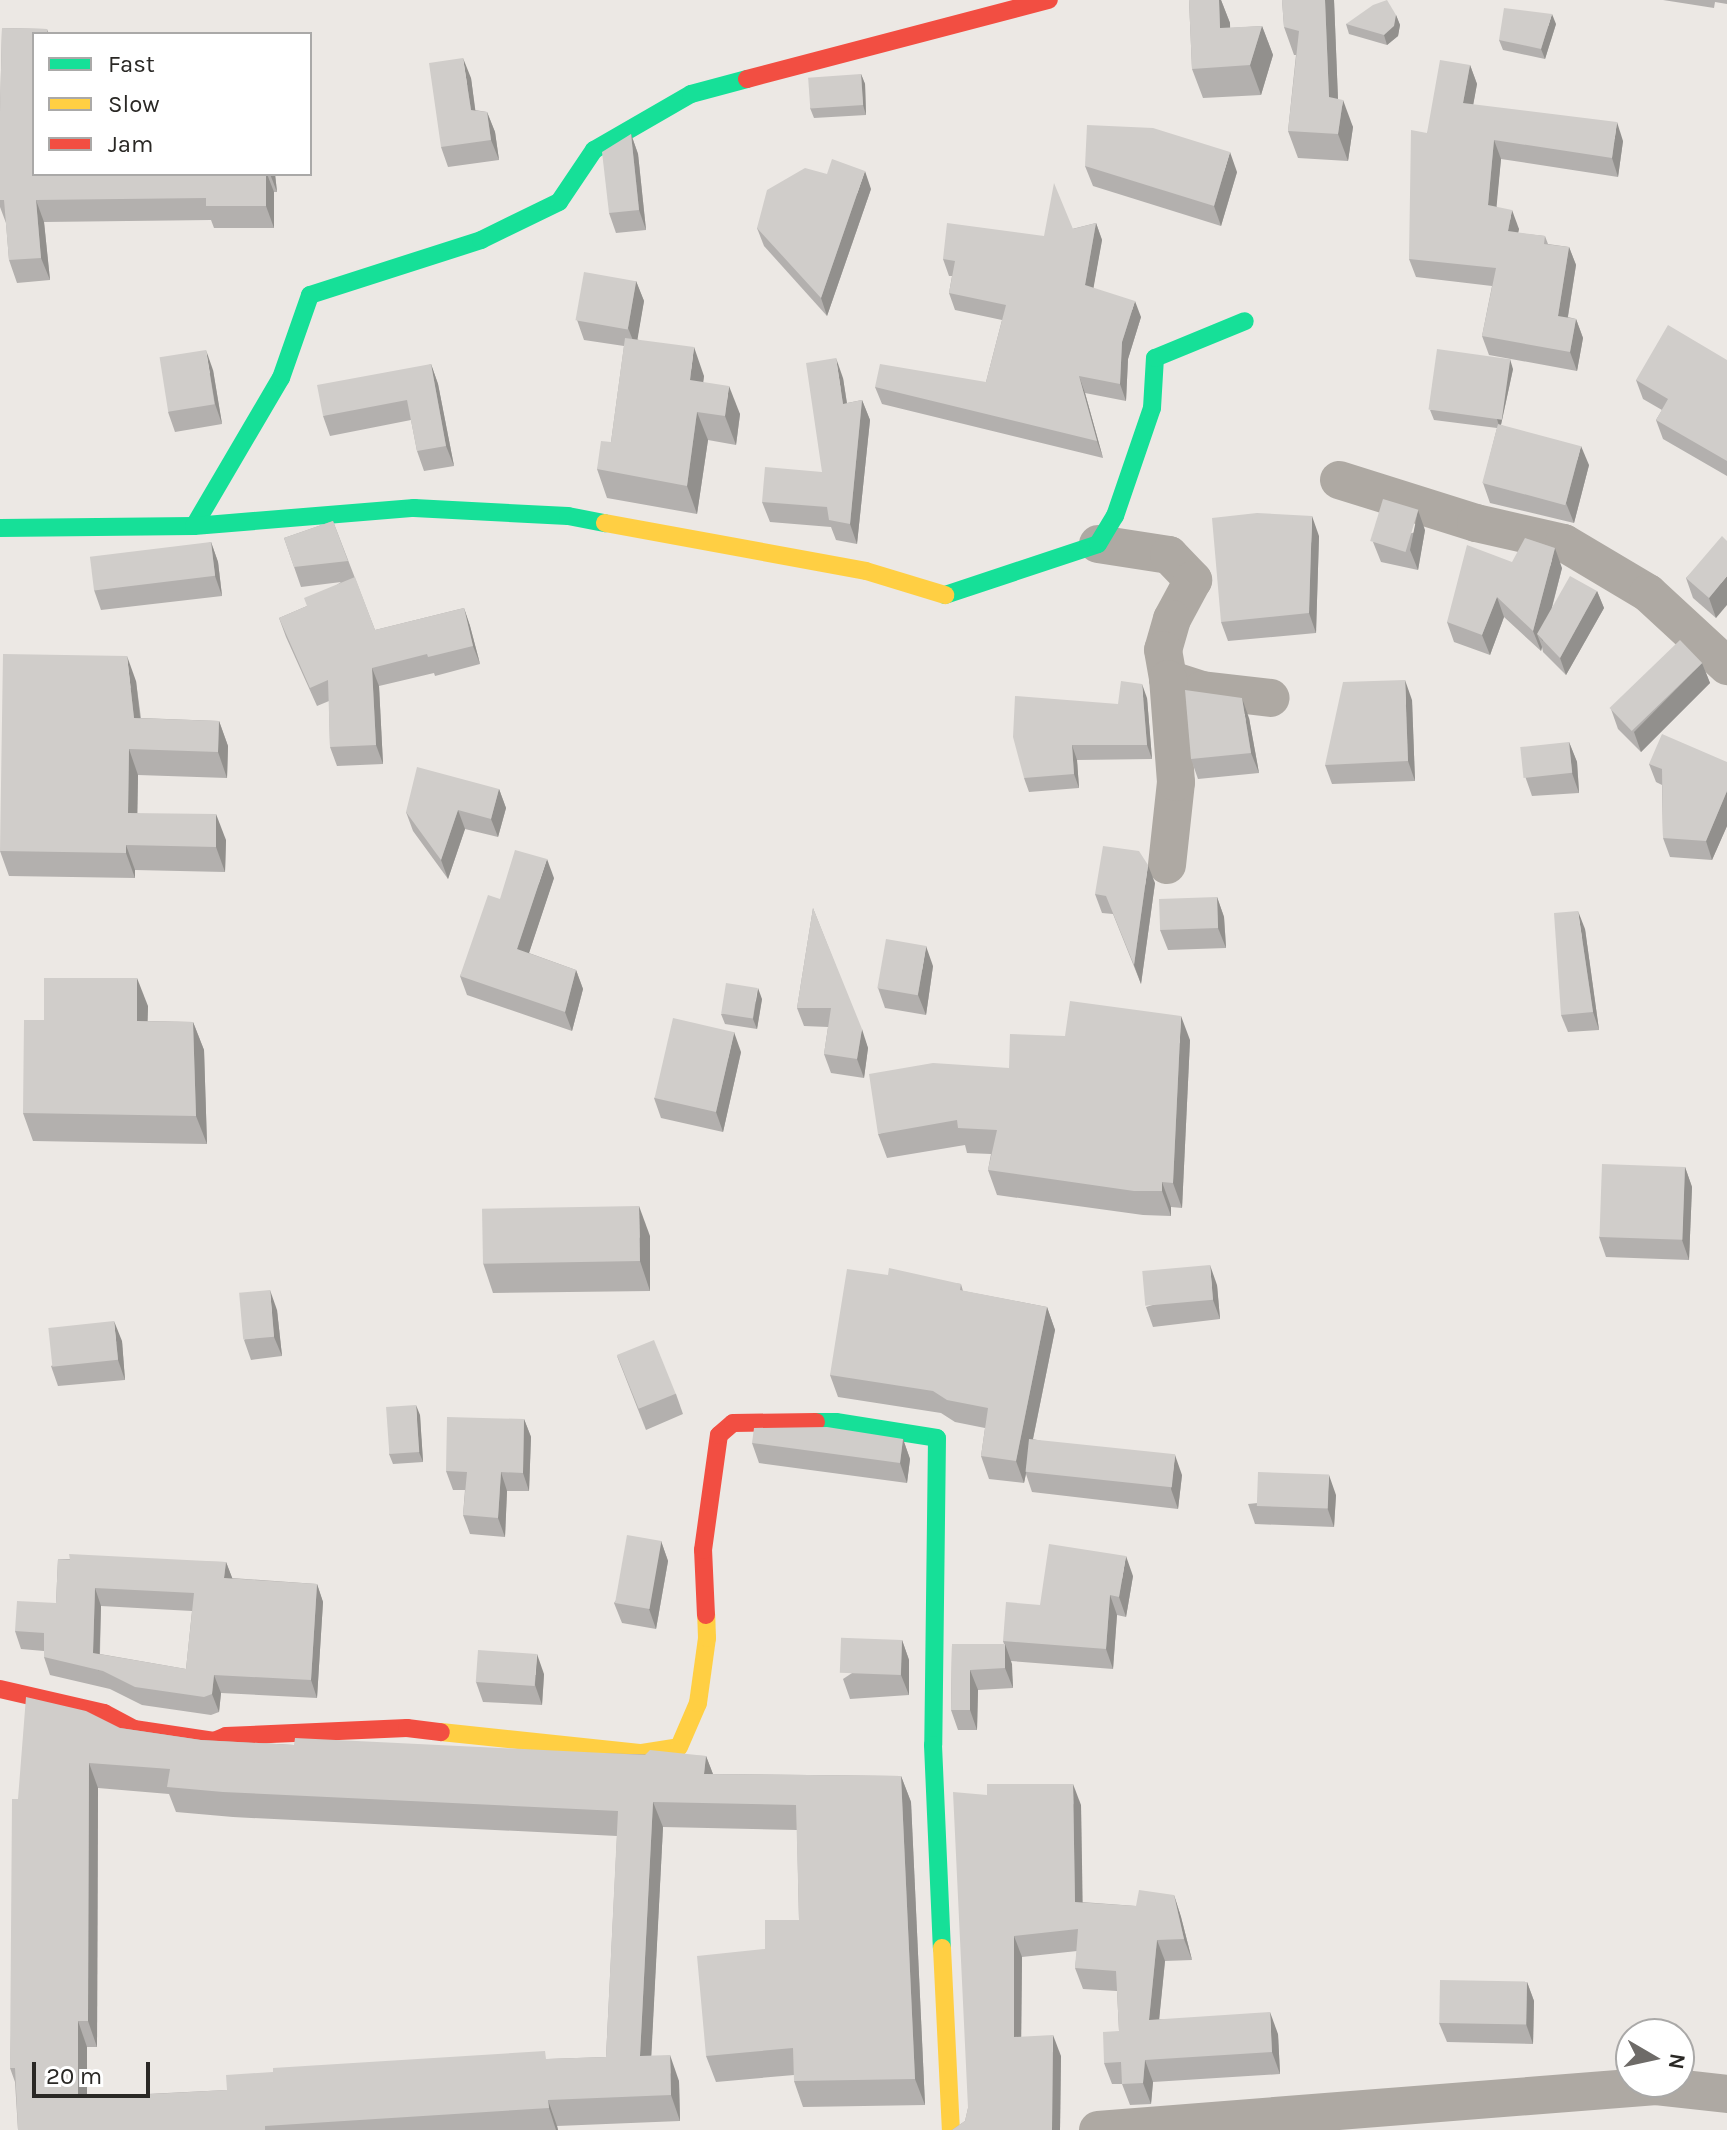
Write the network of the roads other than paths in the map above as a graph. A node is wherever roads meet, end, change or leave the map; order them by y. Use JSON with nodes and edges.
{"nodes":[{"id":1,"x":1049,"y":0,"type":"edge"},
{"id":2,"x":1245,"y":321,"type":"dead end"},
{"id":3,"x":1339,"y":480,"type":"dead end"},
{"id":4,"x":194,"y":526,"type":"junction"},
{"id":5,"x":0,"y":528,"type":"edge"},
{"id":6,"x":1098,"y":544,"type":"junction"},
{"id":7,"x":1727,"y":666,"type":"edge"},
{"id":8,"x":1168,"y":679,"type":"junction"},
{"id":9,"x":1271,"y":698,"type":"dead end"},
{"id":10,"x":1167,"y":865,"type":"dead end"},
{"id":11,"x":0,"y":1689,"type":"edge"},
{"id":12,"x":1727,"y":2094,"type":"edge"},
{"id":13,"x":951,"y":2130,"type":"edge"},
{"id":14,"x":1098,"y":2130,"type":"edge"}],
"edges":[{"from":1,"to":4,"type":"street"},
{"from":2,"to":6,"type":"street"},
{"from":3,"to":7,"type":"street"},
{"from":4,"to":5,"type":"street"},
{"from":4,"to":6,"type":"street"},
{"from":6,"to":8,"type":"street"},
{"from":8,"to":9,"type":"street"},
{"from":8,"to":10,"type":"street"},
{"from":11,"to":13,"type":"street"},
{"from":12,"to":14,"type":"street"}]}
